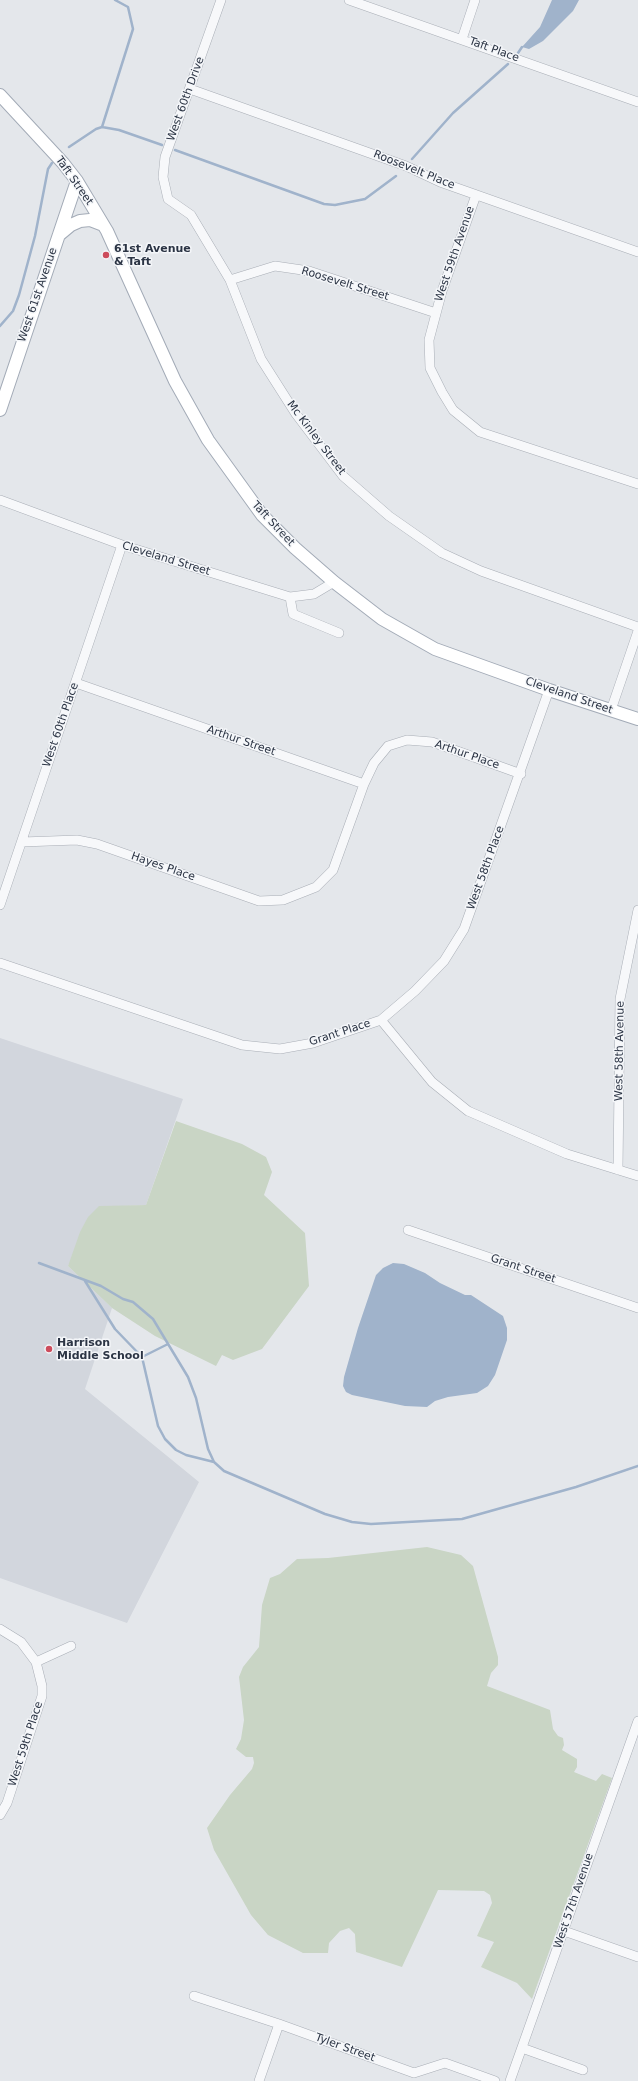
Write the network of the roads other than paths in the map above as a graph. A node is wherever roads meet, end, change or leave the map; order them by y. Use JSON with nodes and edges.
{"nodes":[{"id":1,"x":221,"y":0,"type":"edge"},
{"id":2,"x":349,"y":0,"type":"edge"},
{"id":3,"x":475,"y":0,"type":"edge"},
{"id":4,"x":462,"y":38,"type":"junction"},
{"id":5,"x":190,"y":89,"type":"junction"},
{"id":6,"x":0,"y":95,"type":"edge"},
{"id":7,"x":638,"y":102,"type":"edge"},
{"id":8,"x":77,"y":181,"type":"junction"},
{"id":9,"x":476,"y":195,"type":"junction"},
{"id":10,"x":168,"y":199,"type":"joint"},
{"id":11,"x":103,"y":225,"type":"junction"},
{"id":12,"x":58,"y":236,"type":"junction"},
{"id":13,"x":638,"y":252,"type":"edge"},
{"id":14,"x":230,"y":280,"type":"junction"},
{"id":15,"x":436,"y":313,"type":"junction"},
{"id":16,"x":0,"y":410,"type":"edge"},
{"id":17,"x":638,"y":484,"type":"edge"},
{"id":18,"x":0,"y":500,"type":"edge"},
{"id":19,"x":122,"y":545,"type":"junction"},
{"id":20,"x":334,"y":582,"type":"junction"},
{"id":21,"x":290,"y":597,"type":"junction"},
{"id":22,"x":638,"y":627,"type":"edge"},
{"id":23,"x":638,"y":631,"type":"edge"},
{"id":24,"x":339,"y":633,"type":"dead end"},
{"id":25,"x":501,"y":673,"type":"joint"},
{"id":26,"x":76,"y":683,"type":"junction"},
{"id":27,"x":549,"y":690,"type":"junction"},
{"id":28,"x":611,"y":710,"type":"junction"},
{"id":29,"x":638,"y":719,"type":"edge"},
{"id":30,"x":521,"y":774,"type":"junction"},
{"id":31,"x":364,"y":784,"type":"junction"},
{"id":32,"x":22,"y":842,"type":"junction"},
{"id":33,"x":0,"y":905,"type":"edge"},
{"id":34,"x":638,"y":910,"type":"edge"},
{"id":35,"x":0,"y":963,"type":"edge"},
{"id":36,"x":381,"y":1020,"type":"junction"},
{"id":37,"x":618,"y":1170,"type":"junction"},
{"id":38,"x":638,"y":1176,"type":"edge"},
{"id":39,"x":408,"y":1230,"type":"dead end"},
{"id":40,"x":638,"y":1308,"type":"edge"},
{"id":41,"x":0,"y":1629,"type":"edge"},
{"id":42,"x":71,"y":1646,"type":"dead end"},
{"id":43,"x":36,"y":1662,"type":"junction"},
{"id":44,"x":638,"y":1721,"type":"edge"},
{"id":45,"x":0,"y":1815,"type":"edge"},
{"id":46,"x":564,"y":1932,"type":"junction"},
{"id":47,"x":638,"y":1957,"type":"edge"},
{"id":48,"x":194,"y":1996,"type":"dead end"},
{"id":49,"x":279,"y":2024,"type":"junction"},
{"id":50,"x":522,"y":2048,"type":"junction"},
{"id":51,"x":583,"y":2070,"type":"dead end"},
{"id":52,"x":259,"y":2081,"type":"edge"},
{"id":53,"x":495,"y":2081,"type":"edge"},
{"id":54,"x":510,"y":2081,"type":"edge"}],
"edges":[{"from":1,"to":5,"type":"street","name":"West 60th Drive"},
{"from":2,"to":4,"type":"street","name":"Taft Place"},
{"from":3,"to":4,"type":"street"},
{"from":4,"to":7,"type":"street","name":"Taft Place"},
{"from":5,"to":9,"type":"street","name":"Roosevelt Place"},
{"from":5,"to":10,"type":"street","name":"West 60th Drive"},
{"from":6,"to":8,"type":"main road","name":"Taft Street"},
{"from":8,"to":11,"type":"main road","name":"Taft Street"},
{"from":8,"to":12,"type":"main road","name":"West 61st Avenue"},
{"from":9,"to":13,"type":"street","name":"Roosevelt Place"},
{"from":9,"to":15,"type":"street","name":"West 59th Avenue"},
{"from":10,"to":14,"type":"street","name":"Mc Kinley Street"},
{"from":11,"to":12,"type":"main road"},
{"from":11,"to":20,"type":"main road","name":"Taft Street"},
{"from":12,"to":16,"type":"main road","name":"West 61st Avenue"},
{"from":14,"to":15,"type":"street","name":"Roosevelt Street"},
{"from":14,"to":22,"type":"street","name":"Mc Kinley Street"},
{"from":15,"to":17,"type":"street","name":"West 59th Avenue"},
{"from":18,"to":19,"type":"street","name":"Cleveland Street"},
{"from":19,"to":21,"type":"street","name":"Cleveland Street"},
{"from":19,"to":26,"type":"street","name":"West 60th Place"},
{"from":20,"to":21,"type":"street","name":"Cleveland Street"},
{"from":20,"to":25,"type":"main road","name":"Taft Street"},
{"from":21,"to":24,"type":"street"},
{"from":23,"to":28,"type":"street"},
{"from":25,"to":27,"type":"main road","name":"Cleveland Street"},
{"from":26,"to":31,"type":"street","name":"Arthur Street"},
{"from":26,"to":32,"type":"street","name":"West 60th Place"},
{"from":27,"to":28,"type":"main road","name":"Cleveland Street"},
{"from":27,"to":30,"type":"street","name":"West 58th Place"},
{"from":28,"to":29,"type":"main road","name":"Cleveland Street"},
{"from":30,"to":31,"type":"street","name":"Arthur Place"},
{"from":30,"to":36,"type":"street","name":"West 58th Place"},
{"from":31,"to":32,"type":"street","name":"Hayes Place"},
{"from":32,"to":33,"type":"street","name":"West 60th Place"},
{"from":34,"to":37,"type":"street","name":"West 58th Avenue"},
{"from":35,"to":36,"type":"street","name":"Grant Place"},
{"from":36,"to":37,"type":"street","name":"Grant Place"},
{"from":37,"to":38,"type":"street","name":"Grant Place"},
{"from":39,"to":40,"type":"street","name":"Grant Street"},
{"from":41,"to":43,"type":"street"},
{"from":42,"to":43,"type":"street"},
{"from":43,"to":45,"type":"street","name":"West 59th Place"},
{"from":44,"to":46,"type":"street","name":"West 57th Avenue"},
{"from":46,"to":47,"type":"street"},
{"from":46,"to":50,"type":"street","name":"West 57th Avenue"},
{"from":48,"to":49,"type":"street","name":"Tyler Street"},
{"from":49,"to":52,"type":"street"},
{"from":49,"to":53,"type":"street","name":"Tyler Street"},
{"from":50,"to":51,"type":"street"},
{"from":50,"to":54,"type":"street","name":"West 57th Avenue"}]}
